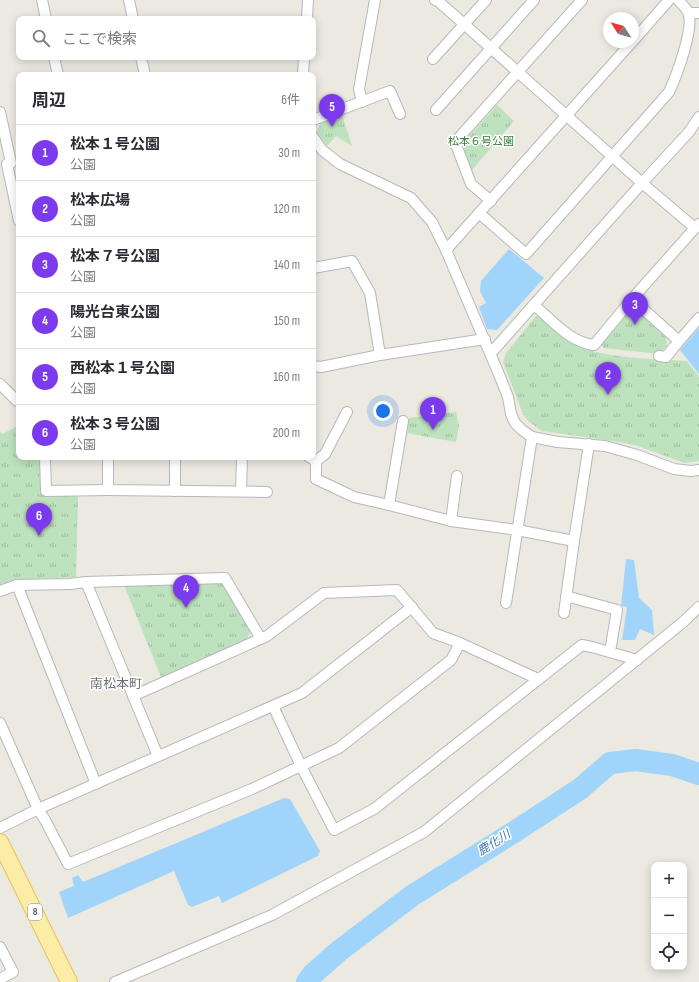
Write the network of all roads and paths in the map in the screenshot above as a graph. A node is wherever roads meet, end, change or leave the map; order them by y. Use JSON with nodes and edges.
{"nodes":[{"id":1,"x":42,"y":0,"type":"edge"},
{"id":2,"x":129,"y":0,"type":"edge"},
{"id":3,"x":308,"y":0,"type":"edge"},
{"id":4,"x":375,"y":0,"type":"edge"},
{"id":5,"x":435,"y":0,"type":"edge"},
{"id":6,"x":486,"y":0,"type":"edge"},
{"id":7,"x":534,"y":0,"type":"edge"},
{"id":8,"x":582,"y":0,"type":"edge"},
{"id":9,"x":669,"y":0,"type":"edge"},
{"id":10,"x":678,"y":0,"type":"edge"},
{"id":11,"x":688,"y":13,"type":"junction"},
{"id":12,"x":699,"y":13,"type":"edge"},
{"id":13,"x":45,"y":16,"type":"edge"},
{"id":14,"x":132,"y":16,"type":"edge"},
{"id":15,"x":307,"y":16,"type":"edge"},
{"id":16,"x":464,"y":24,"type":"junction"},
{"id":17,"x":639,"y":33,"type":"edge"},
{"id":18,"x":491,"y":48,"type":"junction"},
{"id":19,"x":626,"y":48,"type":"edge"},
{"id":20,"x":433,"y":59,"type":"dead end"},
{"id":21,"x":55,"y":60,"type":"edge"},
{"id":22,"x":142,"y":60,"type":"edge"},
{"id":23,"x":304,"y":60,"type":"edge"},
{"id":24,"x":518,"y":71,"type":"junction"},
{"id":25,"x":57,"y":72,"type":"edge"},
{"id":26,"x":144,"y":72,"type":"edge"},
{"id":27,"x":303,"y":72,"type":"edge"},
{"id":28,"x":362,"y":102,"type":"junction"},
{"id":29,"x":436,"y":110,"type":"dead end"},
{"id":30,"x":0,"y":112,"type":"edge"},
{"id":31,"x":400,"y":114,"type":"dead end"},
{"id":32,"x":567,"y":115,"type":"junction"},
{"id":33,"x":699,"y":117,"type":"edge"},
{"id":34,"x":316,"y":119,"type":"edge"},
{"id":35,"x":316,"y":141,"type":"edge"},
{"id":36,"x":612,"y":155,"type":"junction"},
{"id":37,"x":9,"y":163,"type":"edge"},
{"id":38,"x":642,"y":183,"type":"junction"},
{"id":39,"x":491,"y":201,"type":"junction"},
{"id":40,"x":16,"y":204,"type":"edge"},
{"id":41,"x":479,"y":213,"type":"junction"},
{"id":42,"x":697,"y":226,"type":"edge"},
{"id":43,"x":446,"y":250,"type":"junction"},
{"id":44,"x":316,"y":267,"type":"edge"},
{"id":45,"x":632,"y":299,"type":"junction"},
{"id":46,"x":534,"y":305,"type":"junction"},
{"id":47,"x":699,"y":318,"type":"edge"},
{"id":48,"x":485,"y":339,"type":"junction"},
{"id":49,"x":679,"y":341,"type":"junction"},
{"id":50,"x":491,"y":353,"type":"junction"},
{"id":51,"x":380,"y":355,"type":"junction"},
{"id":52,"x":659,"y":356,"type":"dead end"},
{"id":53,"x":316,"y":366,"type":"edge"},
{"id":54,"x":0,"y":384,"type":"edge"},
{"id":55,"x":16,"y":400,"type":"edge"},
{"id":56,"x":346,"y":412,"type":"dead end"},
{"id":57,"x":403,"y":421,"type":"dead end"},
{"id":58,"x":532,"y":437,"type":"junction"},
{"id":59,"x":588,"y":444,"type":"junction"},
{"id":60,"x":316,"y":457,"type":"edge"},
{"id":61,"x":45,"y":460,"type":"edge"},
{"id":62,"x":108,"y":460,"type":"edge"},
{"id":63,"x":175,"y":460,"type":"edge"},
{"id":64,"x":242,"y":460,"type":"edge"},
{"id":65,"x":312,"y":460,"type":"edge"},
{"id":66,"x":699,"y":470,"type":"edge"},
{"id":67,"x":457,"y":476,"type":"dead end"},
{"id":68,"x":108,"y":490,"type":"junction"},
{"id":69,"x":175,"y":491,"type":"junction"},
{"id":70,"x":241,"y":491,"type":"junction"},
{"id":71,"x":267,"y":492,"type":"dead end"},
{"id":72,"x":389,"y":505,"type":"junction"},
{"id":73,"x":451,"y":521,"type":"junction"},
{"id":74,"x":517,"y":530,"type":"junction"},
{"id":75,"x":574,"y":541,"type":"junction"},
{"id":76,"x":86,"y":582,"type":"junction"},
{"id":77,"x":17,"y":585,"type":"junction"},
{"id":78,"x":0,"y":590,"type":"edge"},
{"id":79,"x":566,"y":596,"type":"junction"},
{"id":80,"x":506,"y":603,"type":"dead end"},
{"id":81,"x":412,"y":607,"type":"junction"},
{"id":82,"x":699,"y":607,"type":"edge"},
{"id":83,"x":564,"y":613,"type":"dead end"},
{"id":84,"x":261,"y":639,"type":"junction"},
{"id":85,"x":460,"y":643,"type":"junction"},
{"id":86,"x":612,"y":646,"type":"dead end"},
{"id":87,"x":637,"y":660,"type":"junction"},
{"id":88,"x":538,"y":679,"type":"junction"},
{"id":89,"x":133,"y":696,"type":"junction"},
{"id":90,"x":273,"y":706,"type":"junction"},
{"id":91,"x":0,"y":723,"type":"edge"},
{"id":92,"x":158,"y":756,"type":"junction"},
{"id":93,"x":301,"y":766,"type":"junction"},
{"id":94,"x":96,"y":784,"type":"junction"},
{"id":95,"x":38,"y":809,"type":"junction"},
{"id":96,"x":0,"y":828,"type":"edge"},
{"id":97,"x":0,"y":842,"type":"edge"},
{"id":98,"x":0,"y":947,"type":"edge"},
{"id":99,"x":0,"y":979,"type":"edge"},
{"id":100,"x":70,"y":982,"type":"edge"},
{"id":101,"x":115,"y":982,"type":"edge"}],
"edges":[{"from":1,"to":13,"type":"street"},
{"from":2,"to":14,"type":"street"},
{"from":3,"to":15,"type":"street"},
{"from":4,"to":28,"type":"street"},
{"from":5,"to":16,"type":"street"},
{"from":6,"to":16,"type":"street"},
{"from":7,"to":18,"type":"street"},
{"from":8,"to":24,"type":"street"},
{"from":9,"to":17,"type":"street"},
{"from":10,"to":11,"type":"street"},
{"from":11,"to":12,"type":"street"},
{"from":11,"to":36,"type":"street"},
{"from":16,"to":18,"type":"street"},
{"from":16,"to":20,"type":"street"},
{"from":18,"to":24,"type":"street"},
{"from":18,"to":29,"type":"street"},
{"from":19,"to":32,"type":"street"},
{"from":21,"to":25,"type":"street"},
{"from":22,"to":26,"type":"street"},
{"from":23,"to":27,"type":"street"},
{"from":24,"to":32,"type":"street"},
{"from":24,"to":39,"type":"street"},
{"from":28,"to":31,"type":"street"},
{"from":28,"to":34,"type":"street"},
{"from":30,"to":37,"type":"street"},
{"from":32,"to":36,"type":"street"},
{"from":32,"to":39,"type":"street"},
{"from":33,"to":38,"type":"street"},
{"from":35,"to":43,"type":"street"},
{"from":36,"to":38,"type":"street"},
{"from":36,"to":41,"type":"street"},
{"from":37,"to":40,"type":"street"},
{"from":38,"to":42,"type":"street"},
{"from":38,"to":46,"type":"street"},
{"from":39,"to":41,"type":"street"},
{"from":41,"to":43,"type":"street"},
{"from":42,"to":45,"type":"street"},
{"from":43,"to":48,"type":"street"},
{"from":44,"to":51,"type":"street"},
{"from":45,"to":46,"type":"street"},
{"from":45,"to":49,"type":"street"},
{"from":46,"to":50,"type":"street"},
{"from":47,"to":49,"type":"street"},
{"from":48,"to":50,"type":"street"},
{"from":48,"to":51,"type":"street"},
{"from":49,"to":52,"type":"street"},
{"from":50,"to":58,"type":"street"},
{"from":51,"to":53,"type":"street"},
{"from":54,"to":55,"type":"street"},
{"from":56,"to":60,"type":"street"},
{"from":57,"to":72,"type":"street"},
{"from":58,"to":59,"type":"street"},
{"from":58,"to":74,"type":"street"},
{"from":59,"to":66,"type":"street"},
{"from":59,"to":75,"type":"street"},
{"from":61,"to":68,"type":"street"},
{"from":62,"to":68,"type":"street"},
{"from":63,"to":69,"type":"street"},
{"from":64,"to":70,"type":"street"},
{"from":65,"to":72,"type":"street"},
{"from":67,"to":73,"type":"street"},
{"from":68,"to":69,"type":"street"},
{"from":69,"to":70,"type":"street"},
{"from":70,"to":71,"type":"street"},
{"from":72,"to":73,"type":"street"},
{"from":73,"to":74,"type":"street"},
{"from":74,"to":75,"type":"street"},
{"from":74,"to":80,"type":"street"},
{"from":75,"to":79,"type":"street"},
{"from":76,"to":77,"type":"street"},
{"from":76,"to":84,"type":"street"},
{"from":76,"to":89,"type":"street"},
{"from":77,"to":78,"type":"street"},
{"from":77,"to":94,"type":"street"},
{"from":79,"to":83,"type":"street"},
{"from":79,"to":86,"type":"street"},
{"from":81,"to":84,"type":"street"},
{"from":81,"to":85,"type":"street"},
{"from":81,"to":90,"type":"street"},
{"from":82,"to":87,"type":"street"},
{"from":84,"to":89,"type":"street"},
{"from":85,"to":88,"type":"street"},
{"from":85,"to":93,"type":"street"},
{"from":87,"to":88,"type":"street"},
{"from":87,"to":101,"type":"street"},
{"from":88,"to":93,"type":"street"},
{"from":89,"to":92,"type":"street"},
{"from":90,"to":92,"type":"street"},
{"from":90,"to":93,"type":"street"},
{"from":91,"to":95,"type":"street"},
{"from":92,"to":94,"type":"street"},
{"from":93,"to":95,"type":"street"},
{"from":94,"to":95,"type":"street"},
{"from":95,"to":96,"type":"street"},
{"from":97,"to":100,"type":"main road","number":"8"},
{"from":98,"to":99,"type":"street"}]}
